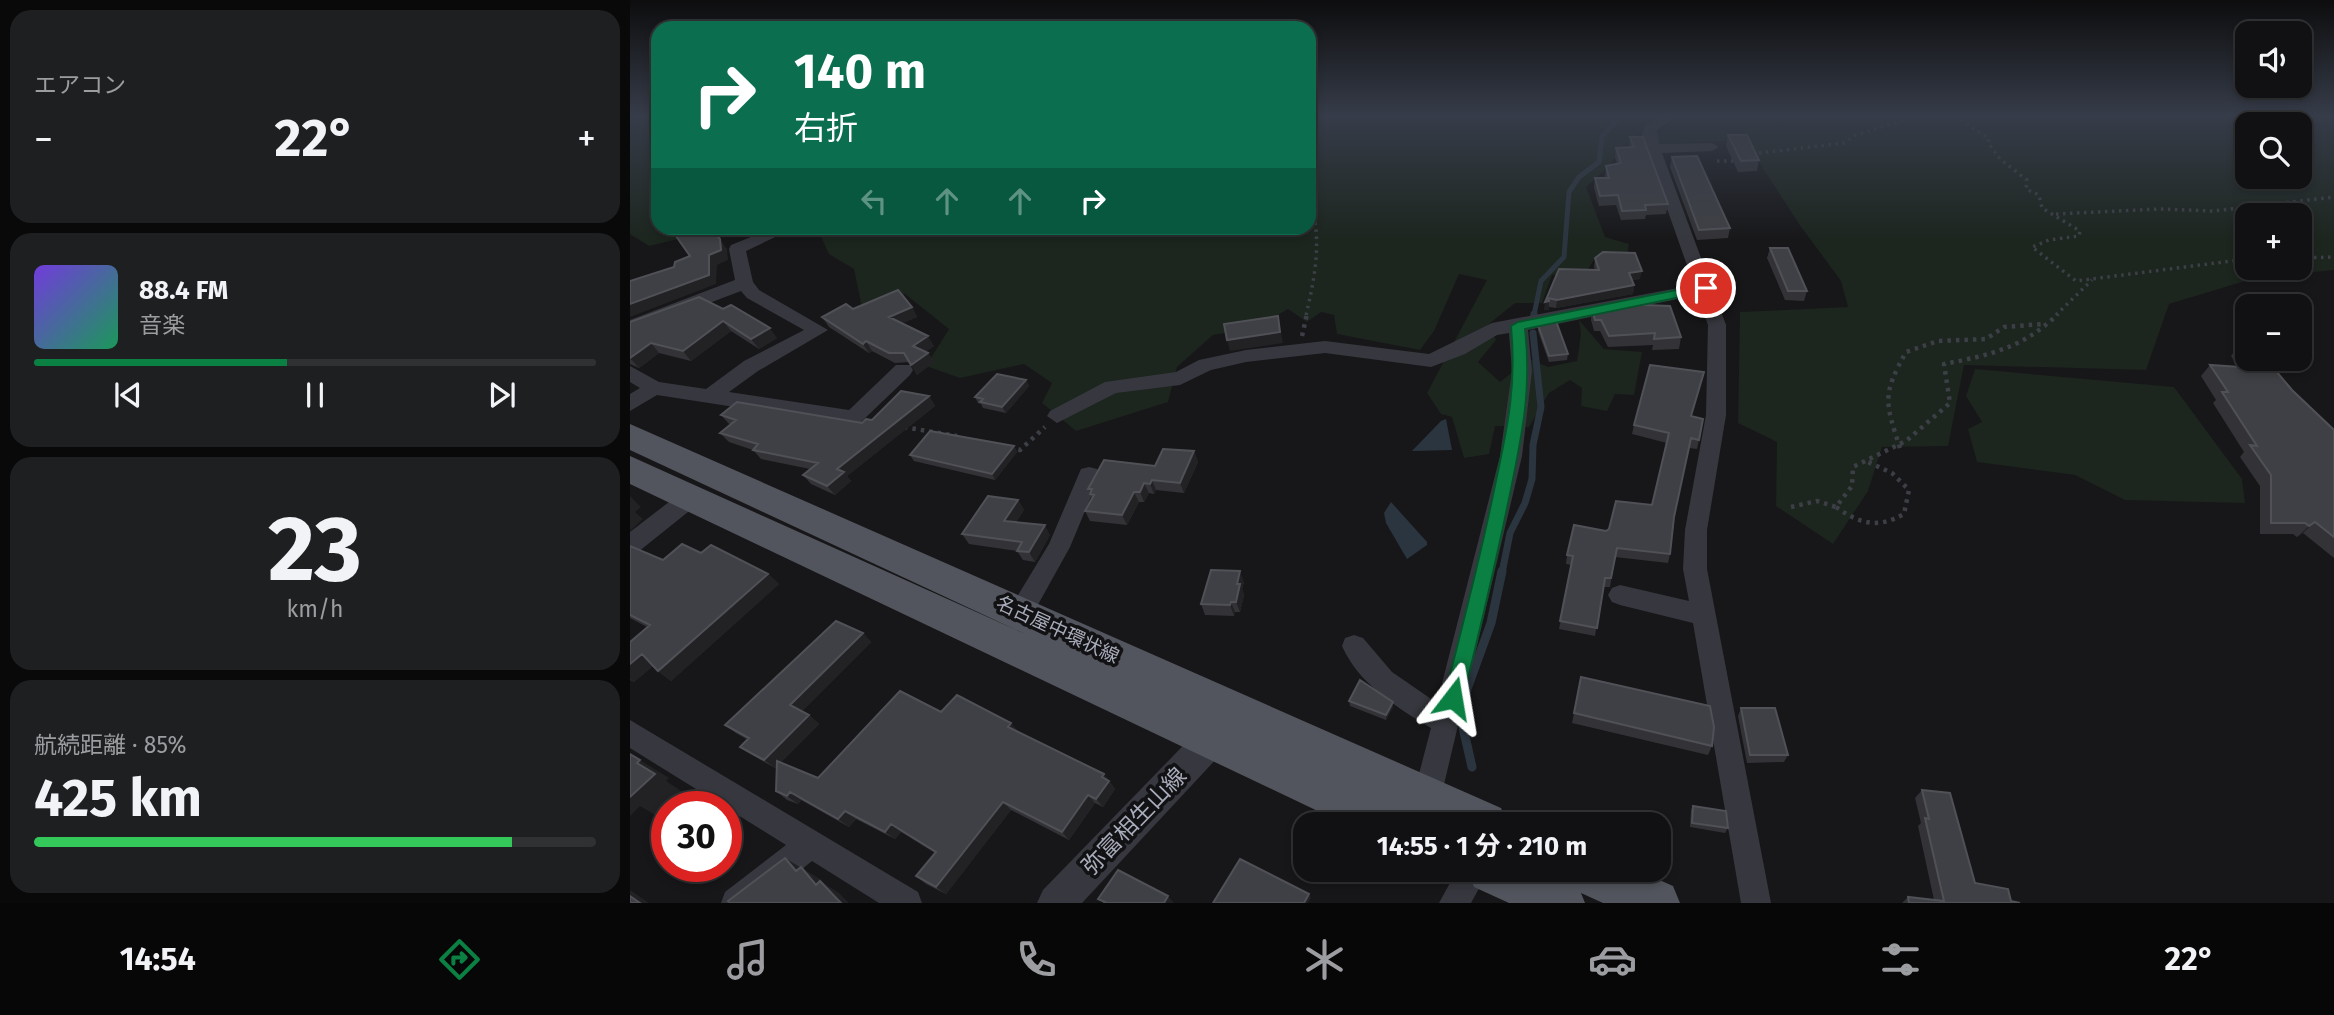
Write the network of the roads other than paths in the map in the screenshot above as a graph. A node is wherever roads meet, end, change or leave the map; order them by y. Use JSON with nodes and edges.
{"nodes":[{"id":1,"x":1656,"y":157,"type":"edge"},
{"id":2,"x":770,"y":235,"type":"edge"},
{"id":3,"x":744,"y":283,"type":"junction"},
{"id":4,"x":1706,"y":288,"type":"junction"},
{"id":5,"x":1518,"y":326,"type":"junction"},
{"id":6,"x":630,"y":327,"type":"edge"},
{"id":7,"x":903,"y":370,"type":"dead end"},
{"id":8,"x":630,"y":373,"type":"edge"},
{"id":9,"x":654,"y":387,"type":"junction"},
{"id":10,"x":711,"y":395,"type":"junction"},
{"id":11,"x":630,"y":404,"type":"edge"},
{"id":12,"x":1057,"y":416,"type":"road end"},
{"id":13,"x":630,"y":436,"type":"edge"},
{"id":14,"x":630,"y":469,"type":"edge"},
{"id":15,"x":1090,"y":475,"type":"dead end"},
{"id":16,"x":690,"y":498,"type":"junction"},
{"id":17,"x":630,"y":545,"type":"edge"},
{"id":18,"x":1620,"y":595,"type":"dead end"},
{"id":19,"x":1021,"y":612,"type":"junction"},
{"id":20,"x":1700,"y":614,"type":"junction"},
{"id":21,"x":1354,"y":646,"type":"dead end"},
{"id":22,"x":1447,"y":723,"type":"junction"},
{"id":23,"x":1226,"y":726,"type":"junction"},
{"id":24,"x":630,"y":733,"type":"edge"},
{"id":25,"x":1427,"y":797,"type":"junction"},
{"id":26,"x":1373,"y":812,"type":"edge"},
{"id":27,"x":1459,"y":812,"type":"edge"},
{"id":28,"x":811,"y":844,"type":"junction"},
{"id":29,"x":1467,"y":882,"type":"edge"},
{"id":30,"x":1516,"y":882,"type":"edge"},
{"id":31,"x":1610,"y":882,"type":"edge"},
{"id":32,"x":736,"y":903,"type":"edge"},
{"id":33,"x":907,"y":903,"type":"edge"},
{"id":34,"x":1056,"y":903,"type":"edge"},
{"id":35,"x":1454,"y":903,"type":"edge"},
{"id":36,"x":1561,"y":903,"type":"edge"},
{"id":37,"x":1656,"y":903,"type":"edge"},
{"id":38,"x":1756,"y":903,"type":"edge"}],
"edges":[{"from":1,"to":4,"type":"street"},
{"from":2,"to":3,"type":"street"},
{"from":3,"to":6,"type":"street"},
{"from":3,"to":10,"type":"street"},
{"from":4,"to":5,"type":"street"},
{"from":4,"to":20,"type":"street"},
{"from":5,"to":12,"type":"street"},
{"from":5,"to":22,"type":"street"},
{"from":7,"to":10,"type":"street"},
{"from":8,"to":9,"type":"street"},
{"from":9,"to":10,"type":"street"},
{"from":9,"to":11,"type":"street"},
{"from":13,"to":19,"type":"main road","name":"名古屋中環状線"},
{"from":14,"to":16,"type":"main road","name":"名古屋中環状線"},
{"from":15,"to":19,"type":"street"},
{"from":16,"to":17,"type":"street"},
{"from":16,"to":23,"type":"main road","name":"名古屋中環状線"},
{"from":18,"to":20,"type":"street"},
{"from":19,"to":23,"type":"main road","name":"名古屋中環状線"},
{"from":20,"to":38,"type":"street"},
{"from":21,"to":22,"type":"street"},
{"from":22,"to":25,"type":"street"},
{"from":23,"to":25,"type":"main road","name":"名古屋中環状線"},
{"from":23,"to":26,"type":"main road","name":"名古屋中環状線"},
{"from":23,"to":34,"type":"street","name":"弥富相生山線"},
{"from":24,"to":28,"type":"street"},
{"from":25,"to":27,"type":"main road","name":"名古屋中環状線"},
{"from":28,"to":32,"type":"street"},
{"from":28,"to":33,"type":"street"},
{"from":29,"to":35,"type":"street"},
{"from":30,"to":36,"type":"main road"},
{"from":31,"to":37,"type":"main road"}]}
